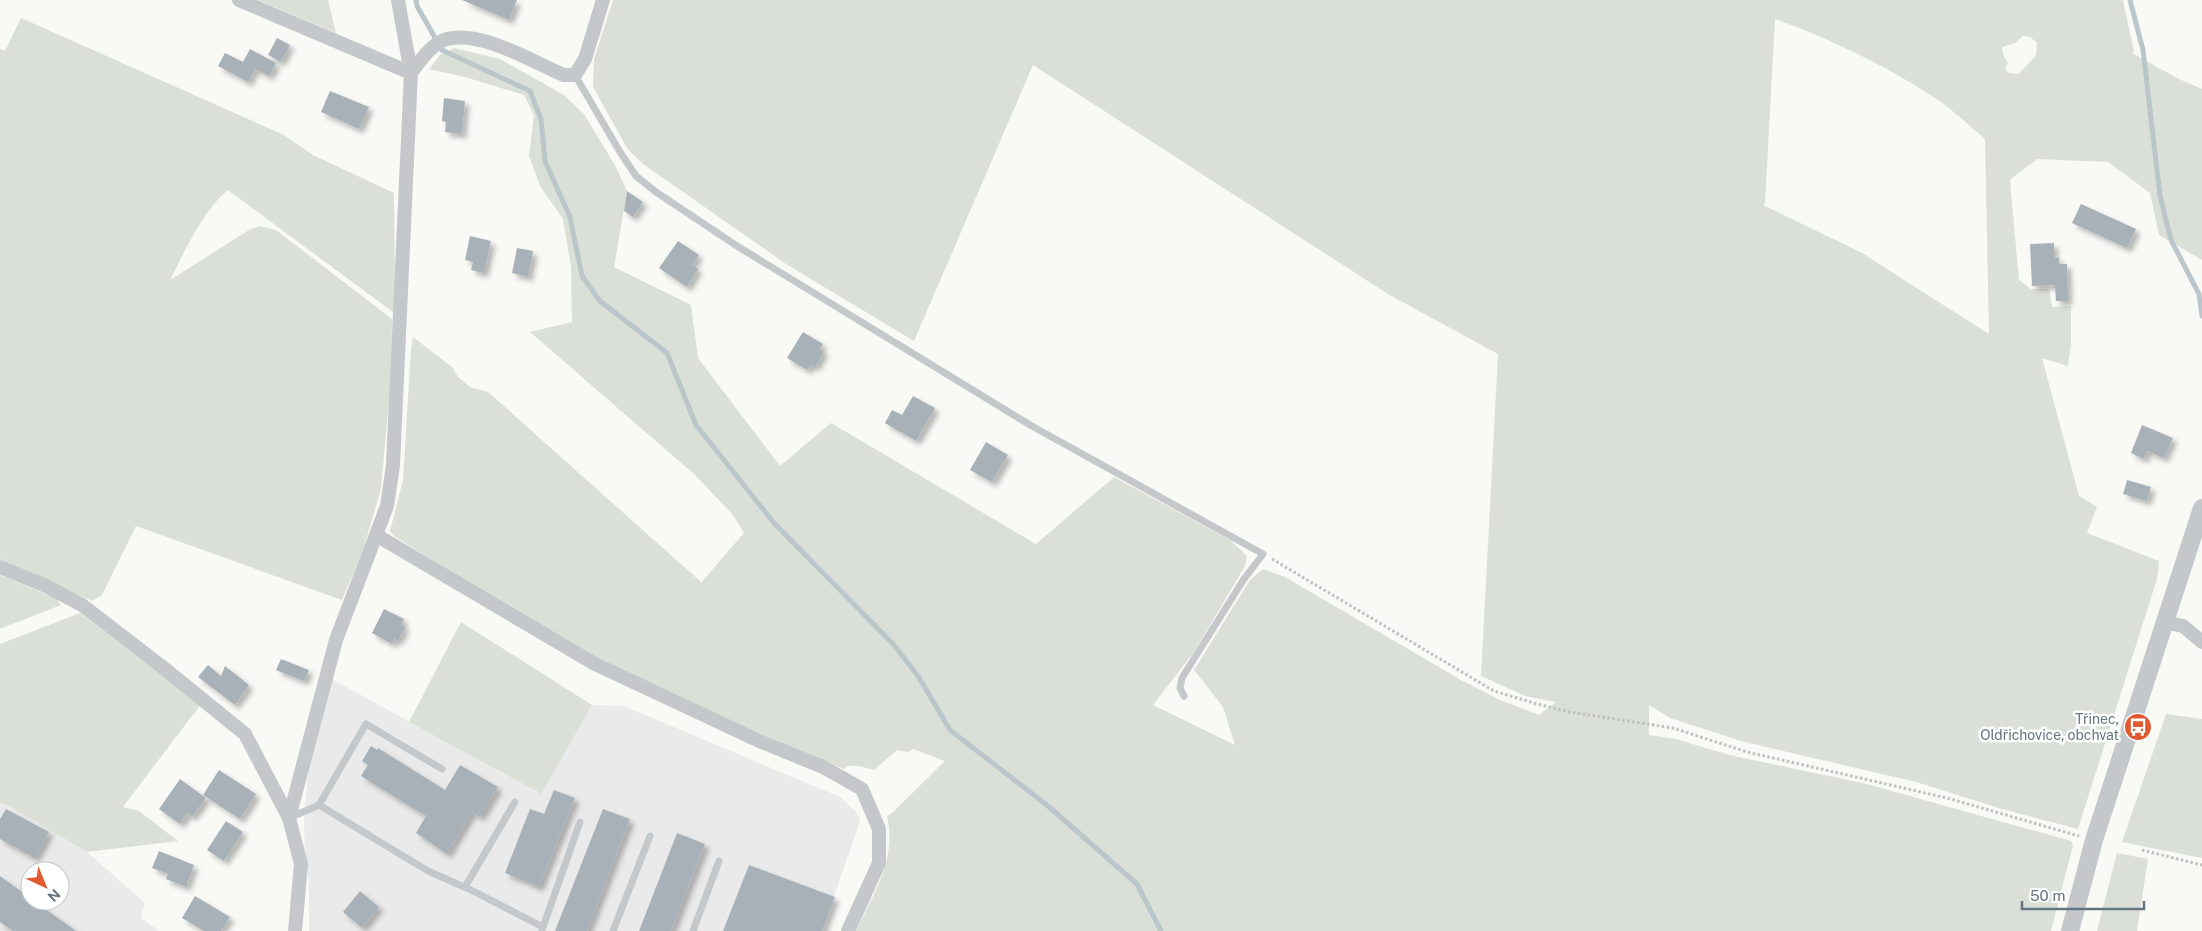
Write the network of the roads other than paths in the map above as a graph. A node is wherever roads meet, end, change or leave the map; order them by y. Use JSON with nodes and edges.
{"nodes":[{"id":1,"x":239,"y":0,"type":"edge"},
{"id":2,"x":398,"y":0,"type":"edge"},
{"id":3,"x":604,"y":0,"type":"edge"},
{"id":4,"x":411,"y":73,"type":"junction"},
{"id":5,"x":576,"y":75,"type":"junction"},
{"id":6,"x":2202,"y":508,"type":"edge"},
{"id":7,"x":376,"y":534,"type":"junction"},
{"id":8,"x":0,"y":567,"type":"edge"},
{"id":9,"x":2164,"y":622,"type":"junction"},
{"id":10,"x":2202,"y":642,"type":"edge"},
{"id":11,"x":1184,"y":696,"type":"dead end"},
{"id":12,"x":442,"y":769,"type":"dead end"},
{"id":13,"x":515,"y":802,"type":"dead end"},
{"id":14,"x":318,"y":805,"type":"junction"},
{"id":15,"x":290,"y":818,"type":"junction"},
{"id":16,"x":580,"y":822,"type":"dead end"},
{"id":17,"x":650,"y":836,"type":"dead end"},
{"id":18,"x":719,"y":861,"type":"dead end"},
{"id":19,"x":465,"y":887,"type":"junction"},
{"id":20,"x":542,"y":929,"type":"edge"},
{"id":21,"x":294,"y":931,"type":"edge"},
{"id":22,"x":613,"y":931,"type":"edge"},
{"id":23,"x":693,"y":931,"type":"edge"},
{"id":24,"x":848,"y":931,"type":"edge"},
{"id":25,"x":2070,"y":931,"type":"edge"}],
"edges":[{"from":1,"to":4,"type":"street"},
{"from":2,"to":4,"type":"street"},
{"from":3,"to":5,"type":"street"},
{"from":4,"to":5,"type":"street"},
{"from":4,"to":7,"type":"street"},
{"from":5,"to":11,"type":"lane"},
{"from":6,"to":9,"type":"street"},
{"from":7,"to":15,"type":"street"},
{"from":7,"to":24,"type":"street"},
{"from":8,"to":15,"type":"street"},
{"from":9,"to":10,"type":"street"},
{"from":9,"to":25,"type":"street"},
{"from":12,"to":14,"type":"lane"},
{"from":13,"to":19,"type":"lane"},
{"from":14,"to":15,"type":"lane"},
{"from":14,"to":19,"type":"lane"},
{"from":15,"to":21,"type":"street"},
{"from":16,"to":20,"type":"lane"},
{"from":17,"to":22,"type":"lane"},
{"from":18,"to":23,"type":"lane"},
{"from":19,"to":20,"type":"lane"}]}
